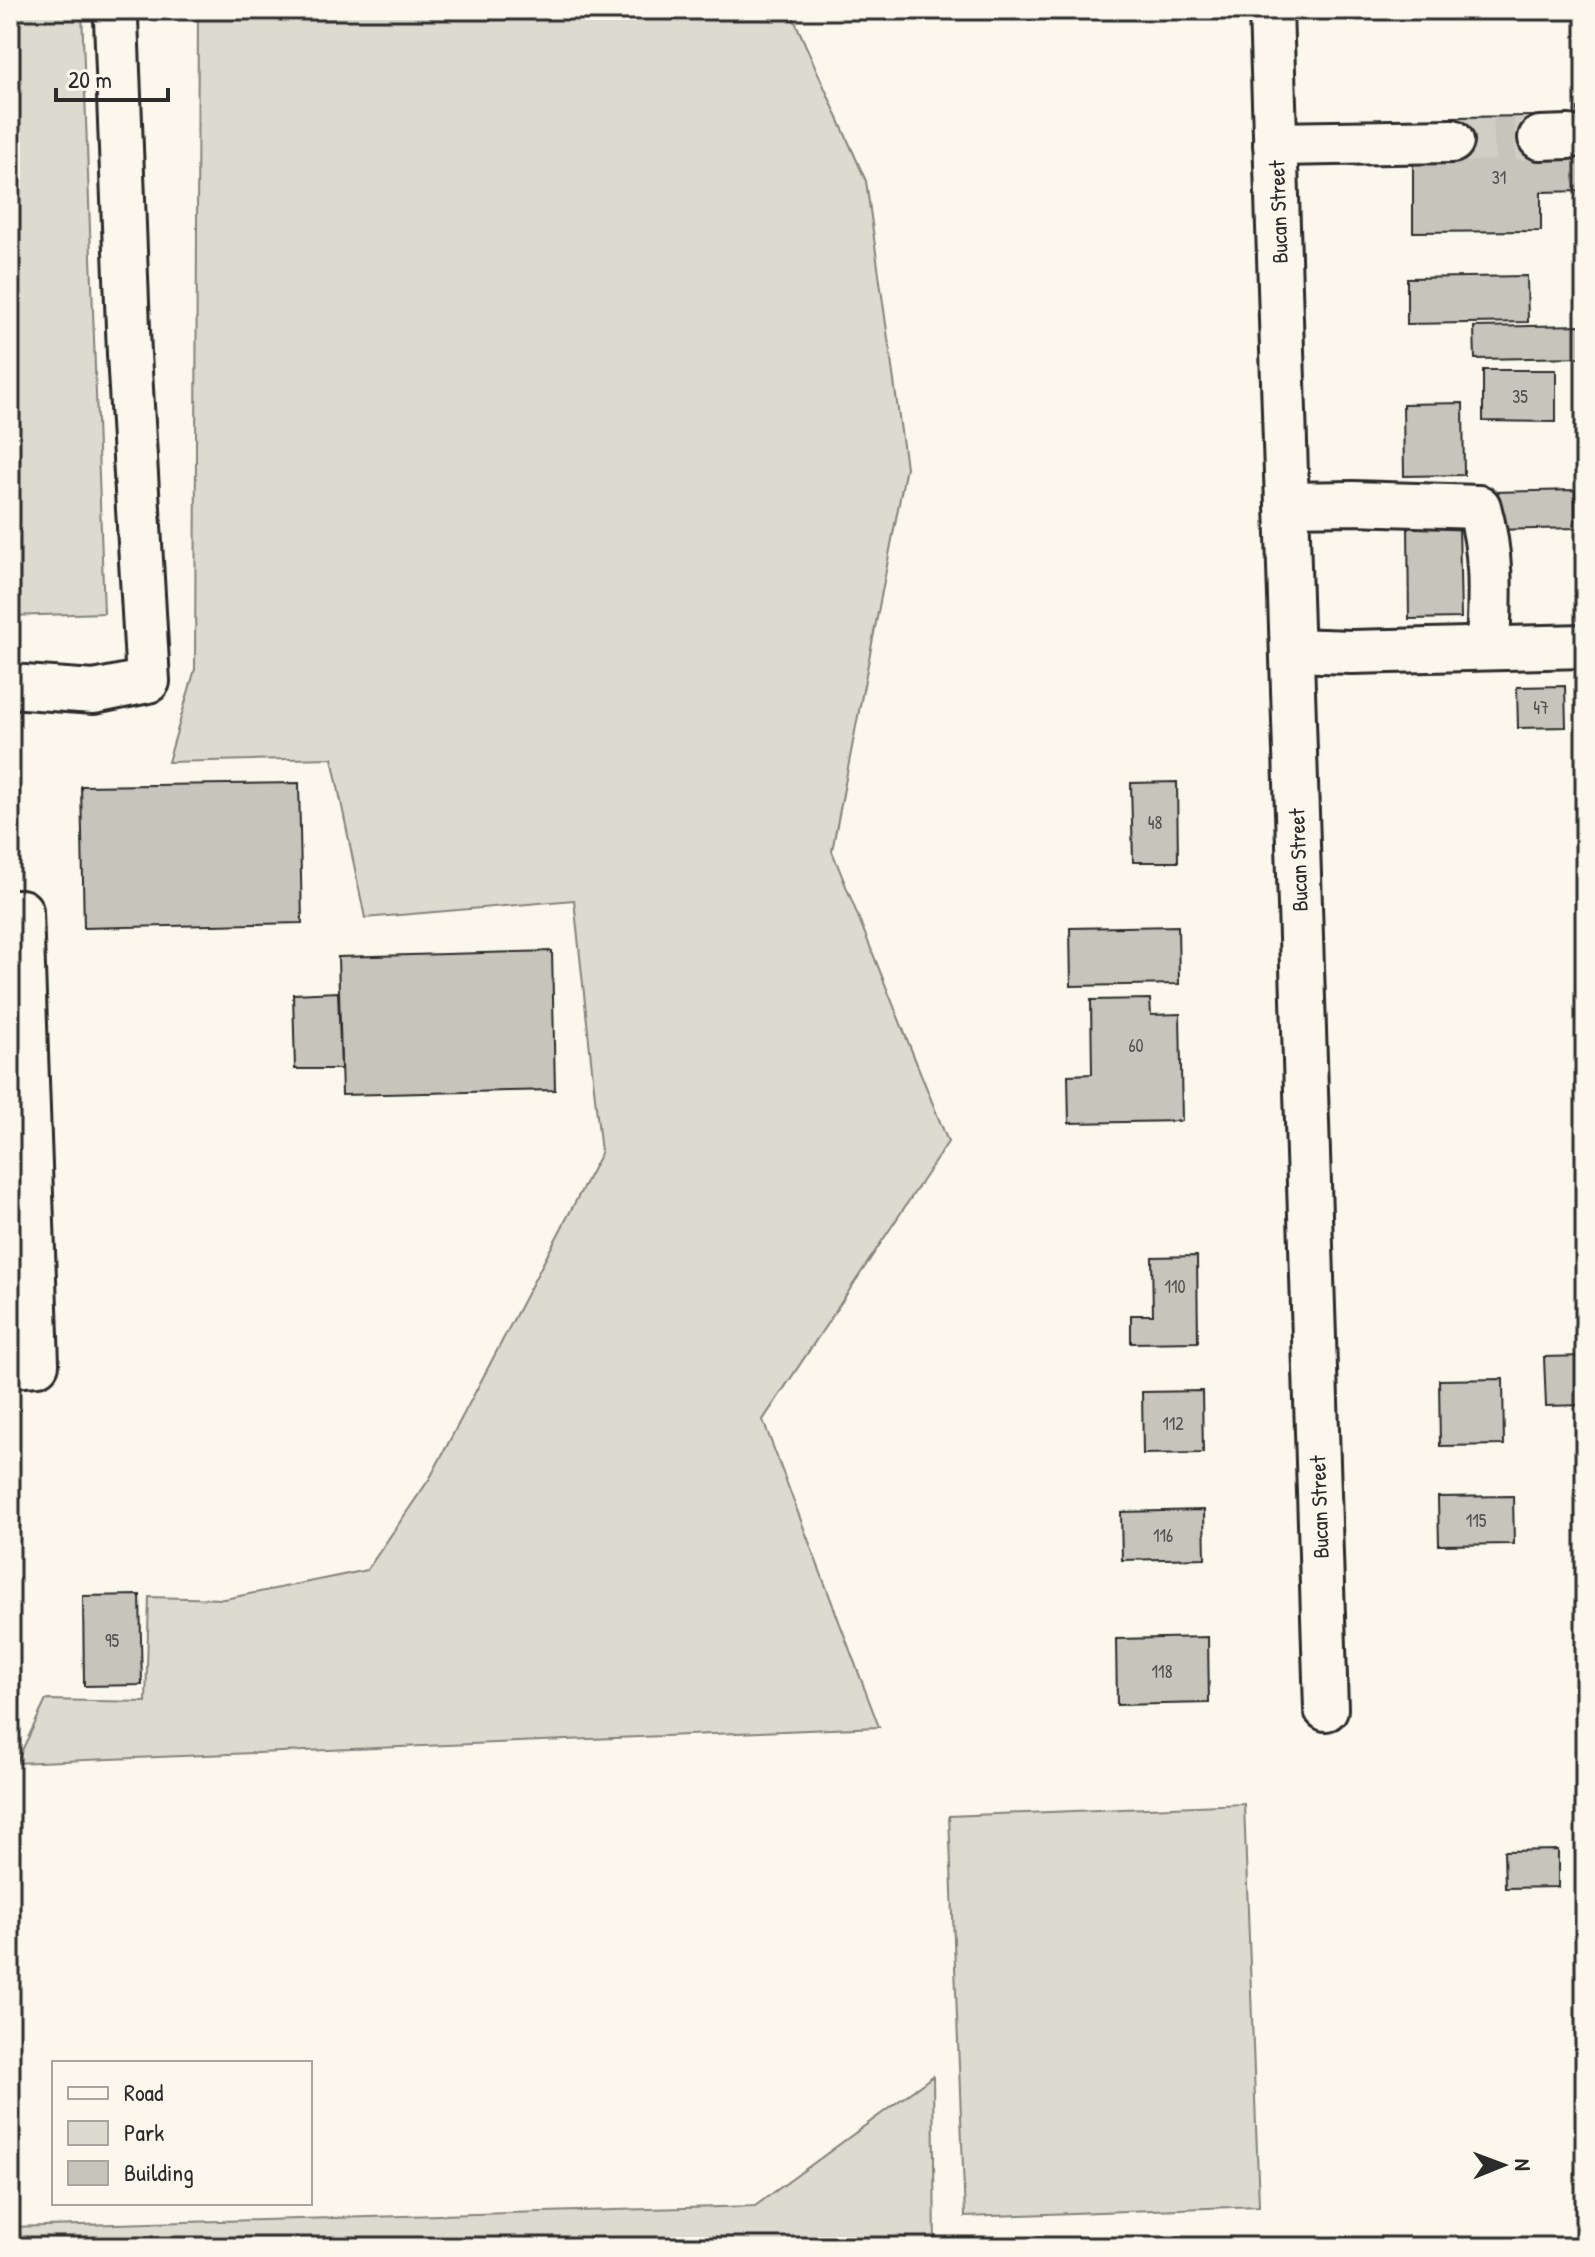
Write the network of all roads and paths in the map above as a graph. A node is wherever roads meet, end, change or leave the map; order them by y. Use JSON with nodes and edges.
{"nodes":[{"id":1,"x":1271,"y":10,"type":"edge"},
{"id":2,"x":116,"y":19,"type":"dead end"},
{"id":3,"x":1452,"y":141,"type":"tunnel mouth"},
{"id":4,"x":1275,"y":144,"type":"junction"},
{"id":5,"x":1287,"y":504,"type":"junction"},
{"id":6,"x":1585,"y":646,"type":"edge"},
{"id":7,"x":1488,"y":648,"type":"junction"},
{"id":8,"x":1292,"y":650,"type":"junction"},
{"id":9,"x":10,"y":686,"type":"edge"},
{"id":10,"x":10,"y":911,"type":"edge"},
{"id":11,"x":10,"y":1366,"type":"edge"},
{"id":12,"x":1326,"y":1709,"type":"dead end"}],
"edges":[{"from":1,"to":4,"type":"street","name":"Bucan Street"},
{"from":2,"to":9,"type":"street"},
{"from":3,"to":4,"type":"street"},
{"from":4,"to":5,"type":"street","name":"Bucan Street"},
{"from":5,"to":7,"type":"street"},
{"from":5,"to":8,"type":"street","name":"Bucan Street"},
{"from":6,"to":7,"type":"street"},
{"from":7,"to":8,"type":"street"},
{"from":8,"to":12,"type":"street","name":"Bucan Street"},
{"from":10,"to":11,"type":"street"}]}
